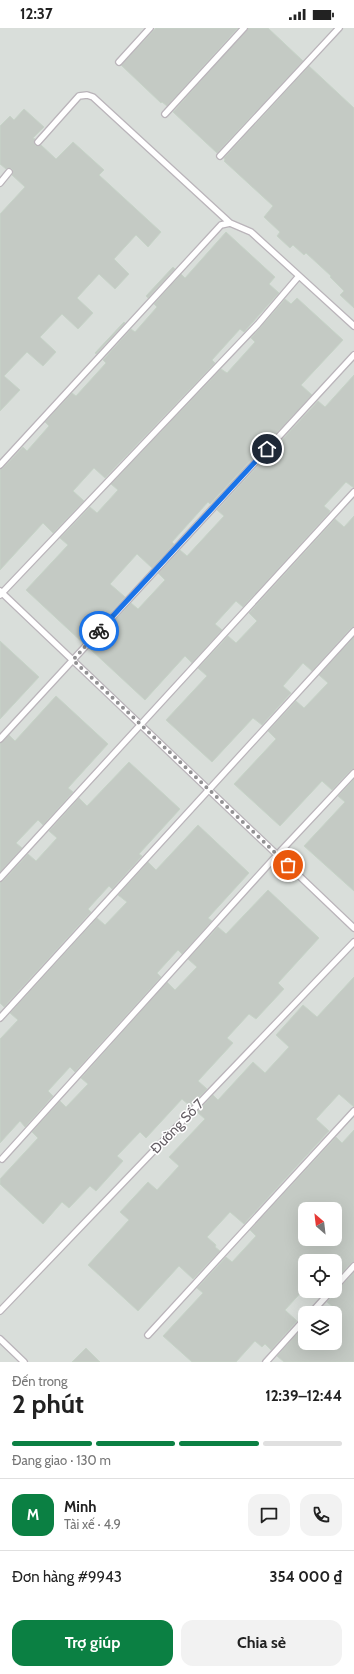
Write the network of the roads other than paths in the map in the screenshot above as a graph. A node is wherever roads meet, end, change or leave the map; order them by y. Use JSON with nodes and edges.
{"nodes":[{"id":1,"x":150,"y":28,"type":"edge"},
{"id":2,"x":244,"y":28,"type":"edge"},
{"id":3,"x":339,"y":28,"type":"edge"},
{"id":4,"x":119,"y":62,"type":"dead end"},
{"id":5,"x":165,"y":114,"type":"dead end"},
{"id":6,"x":38,"y":142,"type":"dead end"},
{"id":7,"x":220,"y":156,"type":"dead end"},
{"id":8,"x":9,"y":172,"type":"dead end"},
{"id":9,"x":0,"y":183,"type":"edge"},
{"id":10,"x":230,"y":223,"type":"junction"},
{"id":11,"x":299,"y":276,"type":"junction"},
{"id":12,"x":354,"y":326,"type":"edge"},
{"id":13,"x":354,"y":355,"type":"edge"},
{"id":14,"x":0,"y":465,"type":"edge"},
{"id":15,"x":354,"y":492,"type":"edge"},
{"id":16,"x":1,"y":593,"type":"edge"},
{"id":17,"x":354,"y":631,"type":"edge"},
{"id":18,"x":73,"y":660,"type":"junction"},
{"id":19,"x":141,"y":725,"type":"junction"},
{"id":20,"x":0,"y":739,"type":"edge"},
{"id":21,"x":354,"y":773,"type":"edge"},
{"id":22,"x":209,"y":790,"type":"junction"},
{"id":23,"x":277,"y":855,"type":"junction"},
{"id":24,"x":0,"y":878,"type":"edge"},
{"id":25,"x":354,"y":928,"type":"edge"},
{"id":26,"x":354,"y":942,"type":"edge"},
{"id":27,"x":0,"y":1018,"type":"edge"},
{"id":28,"x":354,"y":1111,"type":"edge"},
{"id":29,"x":2,"y":1159,"type":"dead end"},
{"id":30,"x":354,"y":1266,"type":"edge"},
{"id":31,"x":342,"y":1279,"type":"edge"},
{"id":32,"x":325,"y":1298,"type":"edge"},
{"id":33,"x":317,"y":1306,"type":"edge"},
{"id":34,"x":0,"y":1311,"type":"edge"},
{"id":35,"x":298,"y":1327,"type":"edge"},
{"id":36,"x":148,"y":1335,"type":"dead end"},
{"id":37,"x":0,"y":1339,"type":"edge"},
{"id":38,"x":24,"y":1362,"type":"edge"},
{"id":39,"x":266,"y":1362,"type":"edge"}],
"edges":[{"from":1,"to":4,"type":"lane"},
{"from":2,"to":5,"type":"lane"},
{"from":3,"to":7,"type":"lane"},
{"from":6,"to":10,"type":"lane"},
{"from":8,"to":9,"type":"lane"},
{"from":10,"to":11,"type":"lane"},
{"from":10,"to":14,"type":"lane"},
{"from":11,"to":12,"type":"lane"},
{"from":11,"to":16,"type":"lane"},
{"from":13,"to":18,"type":"lane"},
{"from":15,"to":19,"type":"lane"},
{"from":16,"to":18,"type":"lane"},
{"from":17,"to":22,"type":"lane"},
{"from":18,"to":19,"type":"lane"},
{"from":18,"to":20,"type":"lane"},
{"from":19,"to":22,"type":"lane"},
{"from":19,"to":24,"type":"lane"},
{"from":21,"to":23,"type":"lane"},
{"from":22,"to":23,"type":"lane"},
{"from":22,"to":27,"type":"lane"},
{"from":23,"to":25,"type":"lane"},
{"from":23,"to":29,"type":"lane"},
{"from":26,"to":34,"type":"lane","name":"Đường Số 7"},
{"from":28,"to":36,"type":"lane"},
{"from":30,"to":31,"type":"lane"},
{"from":32,"to":33,"type":"lane"},
{"from":35,"to":39,"type":"lane"},
{"from":37,"to":38,"type":"lane"}]}
